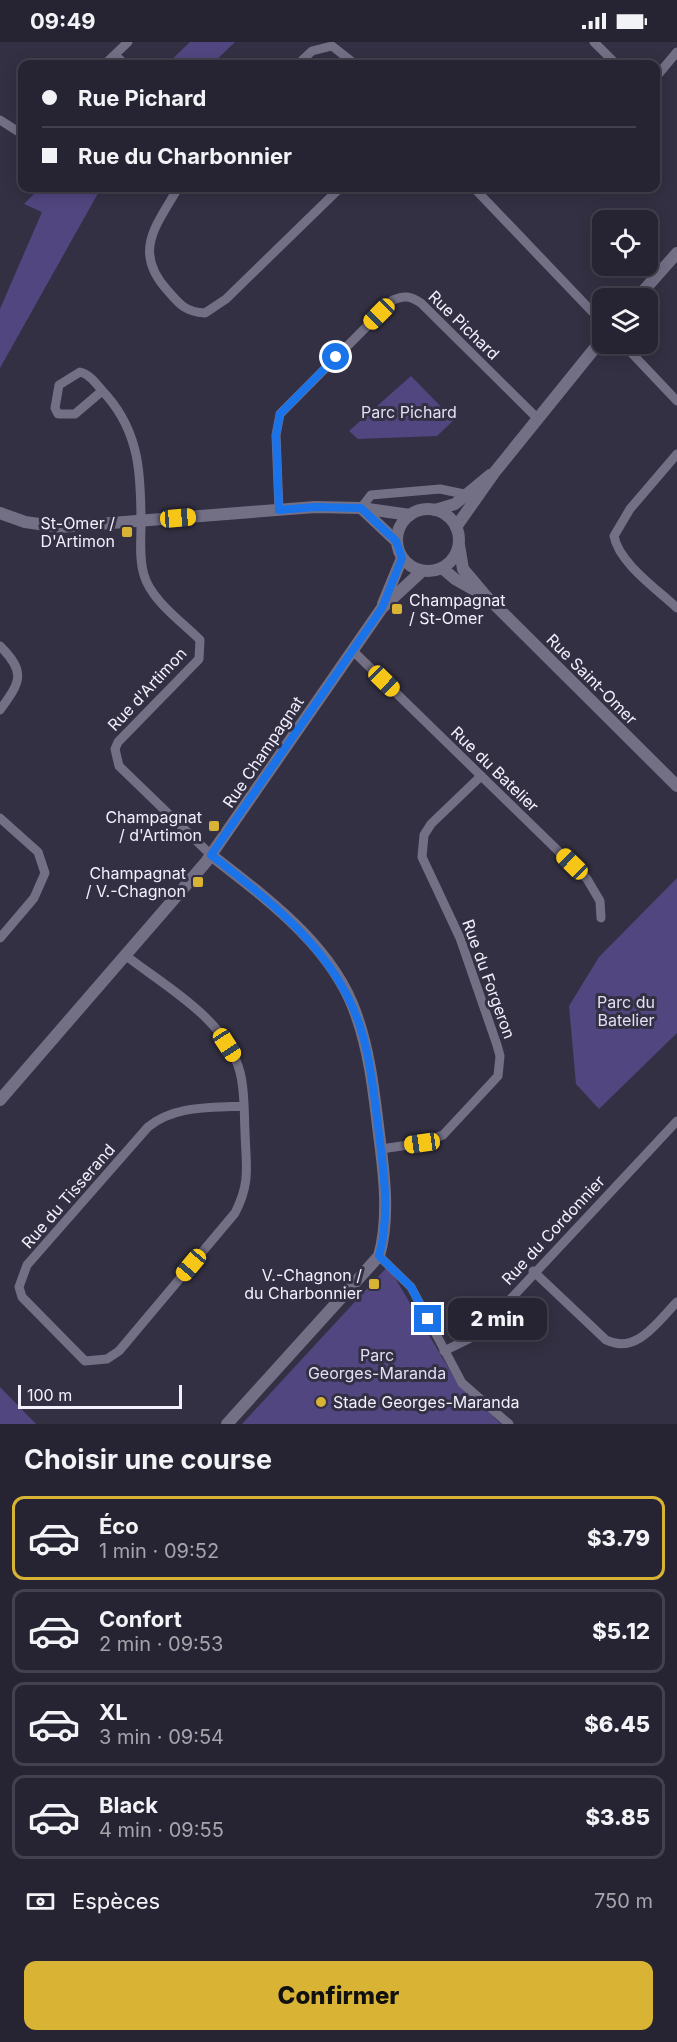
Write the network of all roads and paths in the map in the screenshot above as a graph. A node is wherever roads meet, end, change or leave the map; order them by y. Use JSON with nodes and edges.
{"nodes":[{"id":1,"x":128,"y":42,"type":"edge"},
{"id":2,"x":594,"y":42,"type":"edge"},
{"id":3,"x":677,"y":52,"type":"edge"},
{"id":4,"x":115,"y":55,"type":"junction"},
{"id":5,"x":109,"y":60,"type":"edge"},
{"id":6,"x":121,"y":60,"type":"edge"},
{"id":7,"x":302,"y":60,"type":"edge"},
{"id":8,"x":351,"y":60,"type":"edge"},
{"id":9,"x":612,"y":60,"type":"edge"},
{"id":10,"x":660,"y":72,"type":"edge"},
{"id":11,"x":0,"y":120,"type":"edge"},
{"id":12,"x":18,"y":131,"type":"edge"},
{"id":13,"x":176,"y":192,"type":"edge"},
{"id":14,"x":336,"y":192,"type":"edge"},
{"id":15,"x":478,"y":192,"type":"edge"},
{"id":16,"x":677,"y":253,"type":"edge"},
{"id":17,"x":646,"y":288,"type":"edge"},
{"id":18,"x":592,"y":311,"type":"edge"},
{"id":19,"x":592,"y":352,"type":"edge"},
{"id":20,"x":632,"y":354,"type":"edge"},
{"id":21,"x":102,"y":391,"type":"junction"},
{"id":22,"x":677,"y":401,"type":"edge"},
{"id":23,"x":538,"y":419,"type":"junction"},
{"id":24,"x":677,"y":454,"type":"edge"},
{"id":25,"x":494,"y":473,"type":"junction"},
{"id":26,"x":464,"y":494,"type":"junction"},
{"id":27,"x":361,"y":508,"type":"junction"},
{"id":28,"x":279,"y":510,"type":"junction"},
{"id":29,"x":435,"y":510,"type":"junction"},
{"id":30,"x":0,"y":513,"type":"edge"},
{"id":31,"x":410,"y":514,"type":"junction"},
{"id":32,"x":141,"y":521,"type":"junction"},
{"id":33,"x":456,"y":527,"type":"junction"},
{"id":34,"x":396,"y":541,"type":"junction"},
{"id":35,"x":459,"y":545,"type":"junction"},
{"id":36,"x":402,"y":558,"type":"junction"},
{"id":37,"x":442,"y":568,"type":"junction"},
{"id":38,"x":422,"y":571,"type":"junction"},
{"id":39,"x":485,"y":595,"type":"junction"},
{"id":40,"x":382,"y":608,"type":"junction"},
{"id":41,"x":677,"y":608,"type":"edge"},
{"id":42,"x":0,"y":646,"type":"edge"},
{"id":43,"x":352,"y":650,"type":"junction"},
{"id":44,"x":0,"y":710,"type":"edge"},
{"id":45,"x":481,"y":776,"type":"junction"},
{"id":46,"x":677,"y":786,"type":"edge"},
{"id":47,"x":0,"y":818,"type":"edge"},
{"id":48,"x":211,"y":855,"type":"junction"},
{"id":49,"x":602,"y":918,"type":"dead end"},
{"id":50,"x":0,"y":938,"type":"edge"},
{"id":51,"x":125,"y":955,"type":"junction"},
{"id":52,"x":0,"y":1100,"type":"edge"},
{"id":53,"x":243,"y":1106,"type":"junction"},
{"id":54,"x":677,"y":1121,"type":"edge"},
{"id":55,"x":381,"y":1149,"type":"junction"},
{"id":56,"x":379,"y":1256,"type":"junction"},
{"id":57,"x":534,"y":1271,"type":"junction"},
{"id":58,"x":677,"y":1302,"type":"edge"},
{"id":59,"x":444,"y":1351,"type":"junction"},
{"id":60,"x":227,"y":1424,"type":"edge"},
{"id":61,"x":509,"y":1424,"type":"edge"}],
"edges":[{"from":1,"to":4,"type":"street"},
{"from":2,"to":9,"type":"street"},
{"from":3,"to":10,"type":"street"},
{"from":4,"to":5,"type":"street"},
{"from":4,"to":6,"type":"street"},
{"from":7,"to":8,"type":"street"},
{"from":11,"to":12,"type":"street"},
{"from":13,"to":14,"type":"street"},
{"from":15,"to":18,"type":"street"},
{"from":16,"to":17,"type":"street"},
{"from":19,"to":23,"type":"street"},
{"from":20,"to":22,"type":"street"},
{"from":21,"to":21,"type":"street","name":"Rue d'Artimon"},
{"from":21,"to":32,"type":"street","name":"Rue d'Artimon"},
{"from":23,"to":25,"type":"street"},
{"from":23,"to":28,"type":"street","name":"Rue Pichard"},
{"from":24,"to":41,"type":"street"},
{"from":25,"to":26,"type":"street"},
{"from":25,"to":33,"type":"street"},
{"from":26,"to":27,"type":"street"},
{"from":26,"to":29,"type":"street"},
{"from":27,"to":28,"type":"street"},
{"from":27,"to":31,"type":"street"},
{"from":27,"to":34,"type":"street"},
{"from":28,"to":32,"type":"street"},
{"from":29,"to":31,"type":"street"},
{"from":29,"to":33,"type":"street"},
{"from":30,"to":32,"type":"street"},
{"from":31,"to":34,"type":"street"},
{"from":32,"to":48,"type":"street","name":"Rue d'Artimon"},
{"from":33,"to":35,"type":"street"},
{"from":34,"to":36,"type":"street"},
{"from":35,"to":37,"type":"street"},
{"from":35,"to":39,"type":"street","name":"Rue Saint-Omer"},
{"from":36,"to":38,"type":"street"},
{"from":36,"to":40,"type":"street","name":"Rue Champagnat"},
{"from":37,"to":38,"type":"street"},
{"from":37,"to":39,"type":"street","name":"Rue Saint-Omer"},
{"from":38,"to":40,"type":"street","name":"Rue Champagnat"},
{"from":39,"to":46,"type":"street","name":"Rue Saint-Omer"},
{"from":40,"to":43,"type":"street","name":"Rue Champagnat"},
{"from":42,"to":44,"type":"street"},
{"from":43,"to":45,"type":"street","name":"Rue du Batelier"},
{"from":43,"to":48,"type":"street","name":"Rue Champagnat"},
{"from":45,"to":49,"type":"street","name":"Rue du Batelier"},
{"from":45,"to":55,"type":"street","name":"Rue du Forgeron"},
{"from":47,"to":50,"type":"street"},
{"from":48,"to":51,"type":"street","name":"Rue Champagnat"},
{"from":48,"to":55,"type":"street"},
{"from":51,"to":52,"type":"street","name":"Rue Champagnat"},
{"from":51,"to":53,"type":"street","name":"Rue du Tisserand"},
{"from":53,"to":53,"type":"street","name":"Rue du Tisserand"},
{"from":54,"to":57,"type":"street","name":"Rue du Cordonnier"},
{"from":55,"to":56,"type":"street"},
{"from":56,"to":59,"type":"street"},
{"from":56,"to":60,"type":"street"},
{"from":57,"to":58,"type":"street"},
{"from":57,"to":59,"type":"street","name":"Rue du Cordonnier"},
{"from":59,"to":61,"type":"street"}]}
